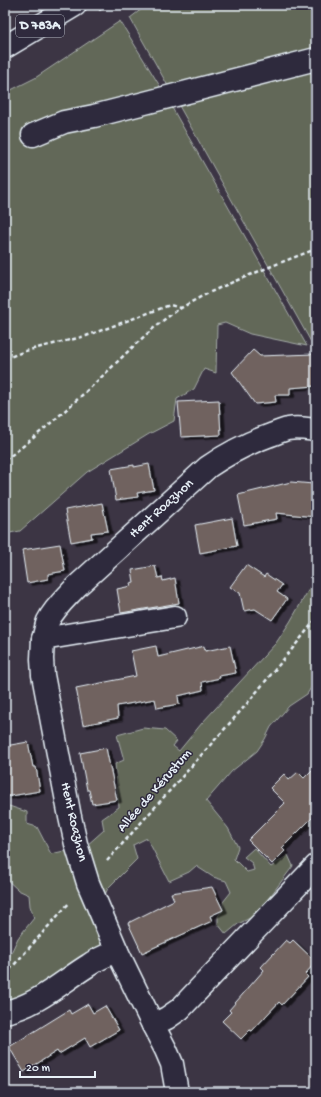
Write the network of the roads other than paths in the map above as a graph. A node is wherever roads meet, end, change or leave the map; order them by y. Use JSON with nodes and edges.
{"nodes":[{"id":1,"x":75,"y":5,"type":"edge"},
{"id":2,"x":5,"y":46,"type":"edge"},
{"id":3,"x":316,"y":59,"type":"edge"},
{"id":4,"x":33,"y":135,"type":"dead end"},
{"id":5,"x":316,"y":430,"type":"edge"},
{"id":6,"x":175,"y":617,"type":"dead end"},
{"id":7,"x":43,"y":639,"type":"junction"},
{"id":8,"x":316,"y":866,"type":"edge"},
{"id":9,"x":117,"y":951,"type":"junction"},
{"id":10,"x":5,"y":1012,"type":"edge"},
{"id":11,"x":152,"y":1025,"type":"junction"},
{"id":12,"x":177,"y":1092,"type":"edge"}],
"edges":[{"from":1,"to":2,"type":"street","number":"D 783A"},
{"from":3,"to":4,"type":"street"},
{"from":5,"to":7,"type":"street","name":"Hent Roazhon"},
{"from":6,"to":7,"type":"street"},
{"from":7,"to":9,"type":"street","name":"Hent Roazhon"},
{"from":8,"to":11,"type":"street"},
{"from":9,"to":10,"type":"street"},
{"from":9,"to":11,"type":"street","name":"Hent Roazhon"},
{"from":11,"to":12,"type":"street","name":"Hent Roazhon"}]}
